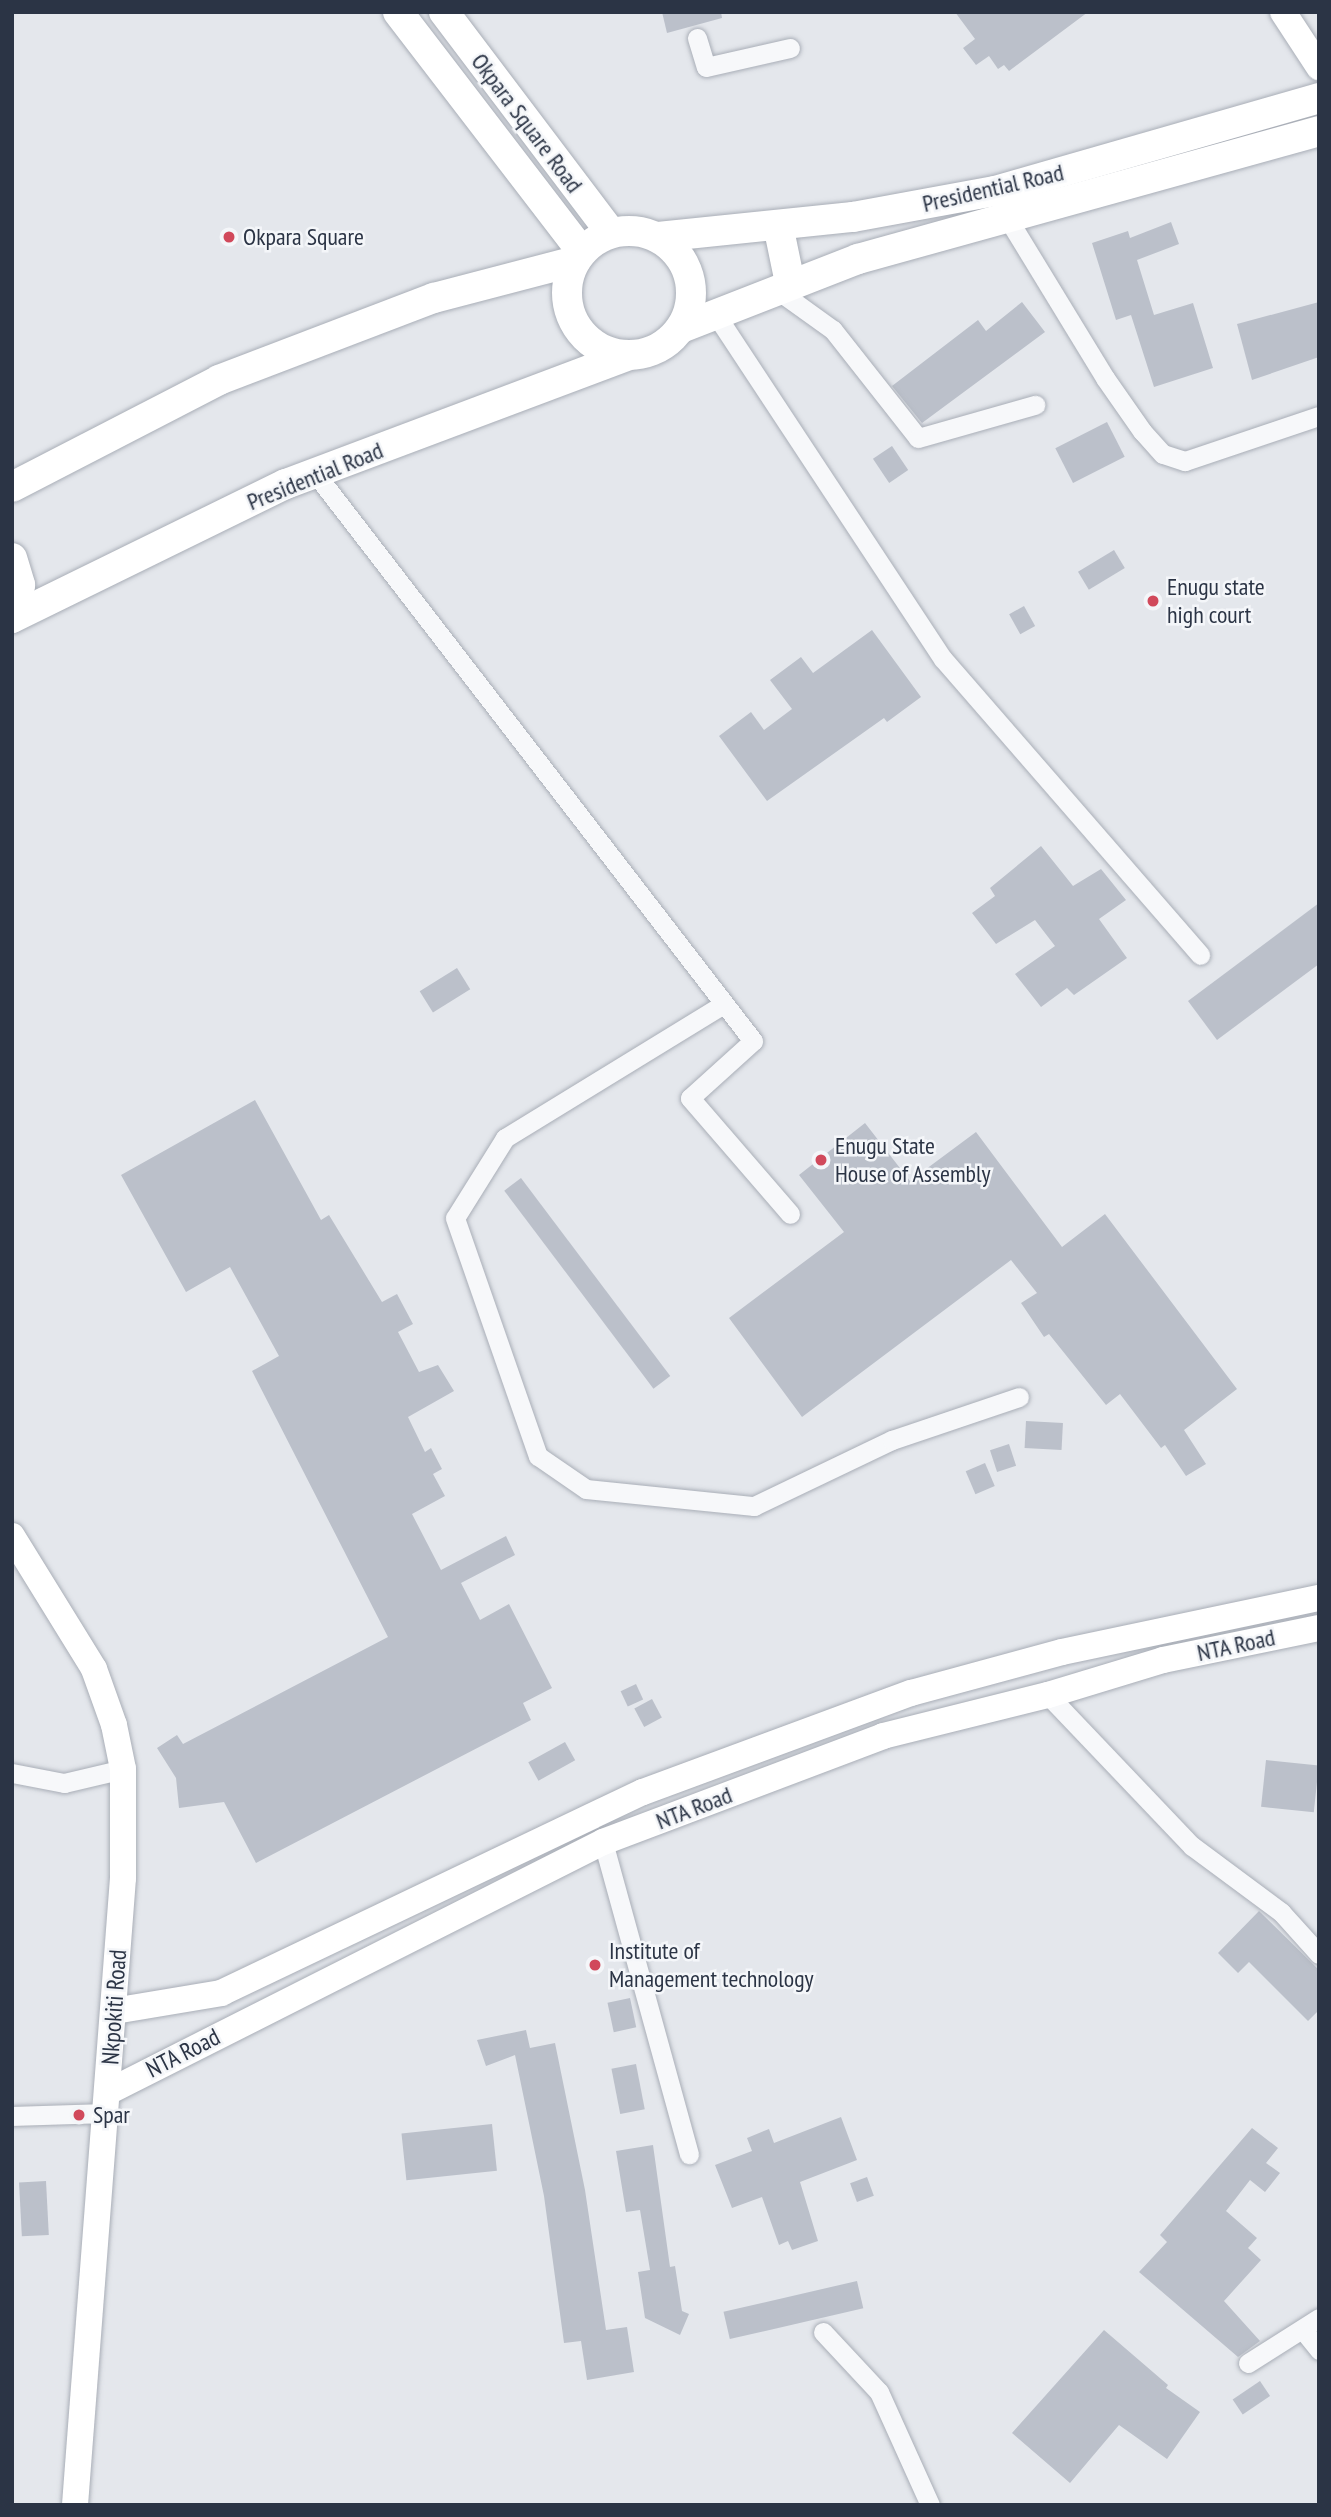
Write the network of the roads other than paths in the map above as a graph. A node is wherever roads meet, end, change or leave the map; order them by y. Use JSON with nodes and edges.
{"nodes":[{"id":1,"x":398,"y":12,"type":"edge"},
{"id":2,"x":444,"y":12,"type":"edge"},
{"id":3,"x":1283,"y":12,"type":"edge"},
{"id":4,"x":696,"y":38,"type":"dead end"},
{"id":5,"x":790,"y":48,"type":"dead end"},
{"id":6,"x":1319,"y":66,"type":"edge"},
{"id":7,"x":1319,"y":98,"type":"edge"},
{"id":8,"x":1319,"y":131,"type":"edge"},
{"id":9,"x":1008,"y":219,"type":"junction"},
{"id":10,"x":778,"y":225,"type":"junction"},
{"id":11,"x":611,"y":233,"type":"junction"},
{"id":12,"x":658,"y":237,"type":"junction"},
{"id":13,"x":579,"y":256,"type":"junction"},
{"id":14,"x":783,"y":286,"type":"junction"},
{"id":15,"x":716,"y":315,"type":"junction"},
{"id":16,"x":681,"y":328,"type":"junction"},
{"id":17,"x":627,"y":356,"type":"junction"},
{"id":18,"x":1035,"y":405,"type":"dead end"},
{"id":19,"x":1319,"y":416,"type":"edge"},
{"id":20,"x":315,"y":473,"type":"junction"},
{"id":21,"x":12,"y":487,"type":"edge"},
{"id":22,"x":12,"y":558,"type":"edge"},
{"id":23,"x":12,"y":618,"type":"edge"},
{"id":24,"x":1200,"y":956,"type":"dead end"},
{"id":25,"x":722,"y":1005,"type":"junction"},
{"id":26,"x":790,"y":1214,"type":"dead end"},
{"id":27,"x":1019,"y":1397,"type":"dead end"},
{"id":28,"x":12,"y":1536,"type":"edge"},
{"id":29,"x":1319,"y":1598,"type":"edge"},
{"id":30,"x":1319,"y":1629,"type":"edge"},
{"id":31,"x":1048,"y":1695,"type":"junction"},
{"id":32,"x":122,"y":1769,"type":"junction"},
{"id":33,"x":12,"y":1773,"type":"edge"},
{"id":34,"x":603,"y":1842,"type":"junction"},
{"id":35,"x":1319,"y":1954,"type":"edge"},
{"id":36,"x":114,"y":2011,"type":"junction"},
{"id":37,"x":107,"y":2102,"type":"junction"},
{"id":38,"x":12,"y":2116,"type":"edge"},
{"id":39,"x":690,"y":2154,"type":"dead end"},
{"id":40,"x":1319,"y":2318,"type":"edge"},
{"id":41,"x":1303,"y":2330,"type":"junction"},
{"id":42,"x":823,"y":2332,"type":"dead end"},
{"id":43,"x":1319,"y":2350,"type":"edge"},
{"id":44,"x":1248,"y":2363,"type":"dead end"},
{"id":45,"x":75,"y":2505,"type":"edge"},
{"id":46,"x":930,"y":2505,"type":"edge"}],
"edges":[{"from":1,"to":13,"type":"main road"},
{"from":2,"to":11,"type":"main road","name":"Okpara Square Road"},
{"from":3,"to":6,"type":"main road"},
{"from":4,"to":5,"type":"street"},
{"from":7,"to":10,"type":"main road","name":"Presidential Road"},
{"from":8,"to":9,"type":"main road","name":"Presidential Road"},
{"from":9,"to":14,"type":"main road","name":"Presidential Road"},
{"from":9,"to":19,"type":"street"},
{"from":10,"to":12,"type":"main road","name":"Presidential Road"},
{"from":10,"to":14,"type":"main road"},
{"from":11,"to":12,"type":"main road"},
{"from":11,"to":13,"type":"main road"},
{"from":12,"to":16,"type":"main road"},
{"from":13,"to":17,"type":"main road"},
{"from":13,"to":21,"type":"main road"},
{"from":14,"to":15,"type":"main road","name":"Presidential Road"},
{"from":14,"to":18,"type":"street"},
{"from":15,"to":16,"type":"main road","name":"Presidential Road"},
{"from":15,"to":24,"type":"street"},
{"from":16,"to":17,"type":"main road"},
{"from":17,"to":20,"type":"main road","name":"Presidential Road"},
{"from":20,"to":23,"type":"main road","name":"Presidential Road"},
{"from":20,"to":25,"type":"street"},
{"from":22,"to":23,"type":"main road"},
{"from":25,"to":26,"type":"street"},
{"from":25,"to":27,"type":"street"},
{"from":28,"to":32,"type":"main road","name":"Nkpokiti Road"},
{"from":29,"to":36,"type":"main road","name":"NTA Road"},
{"from":30,"to":31,"type":"main road","name":"NTA Road"},
{"from":31,"to":34,"type":"main road","name":"NTA Road"},
{"from":31,"to":35,"type":"street"},
{"from":32,"to":33,"type":"street"},
{"from":32,"to":36,"type":"main road","name":"Nkpokiti Road"},
{"from":34,"to":37,"type":"main road","name":"NTA Road"},
{"from":34,"to":39,"type":"street"},
{"from":36,"to":37,"type":"main road","name":"Nkpokiti Road"},
{"from":37,"to":38,"type":"street"},
{"from":37,"to":45,"type":"main road","name":"Nkpokiti Road"},
{"from":40,"to":41,"type":"street"},
{"from":41,"to":43,"type":"street"},
{"from":41,"to":44,"type":"street"},
{"from":42,"to":46,"type":"street"}]}
